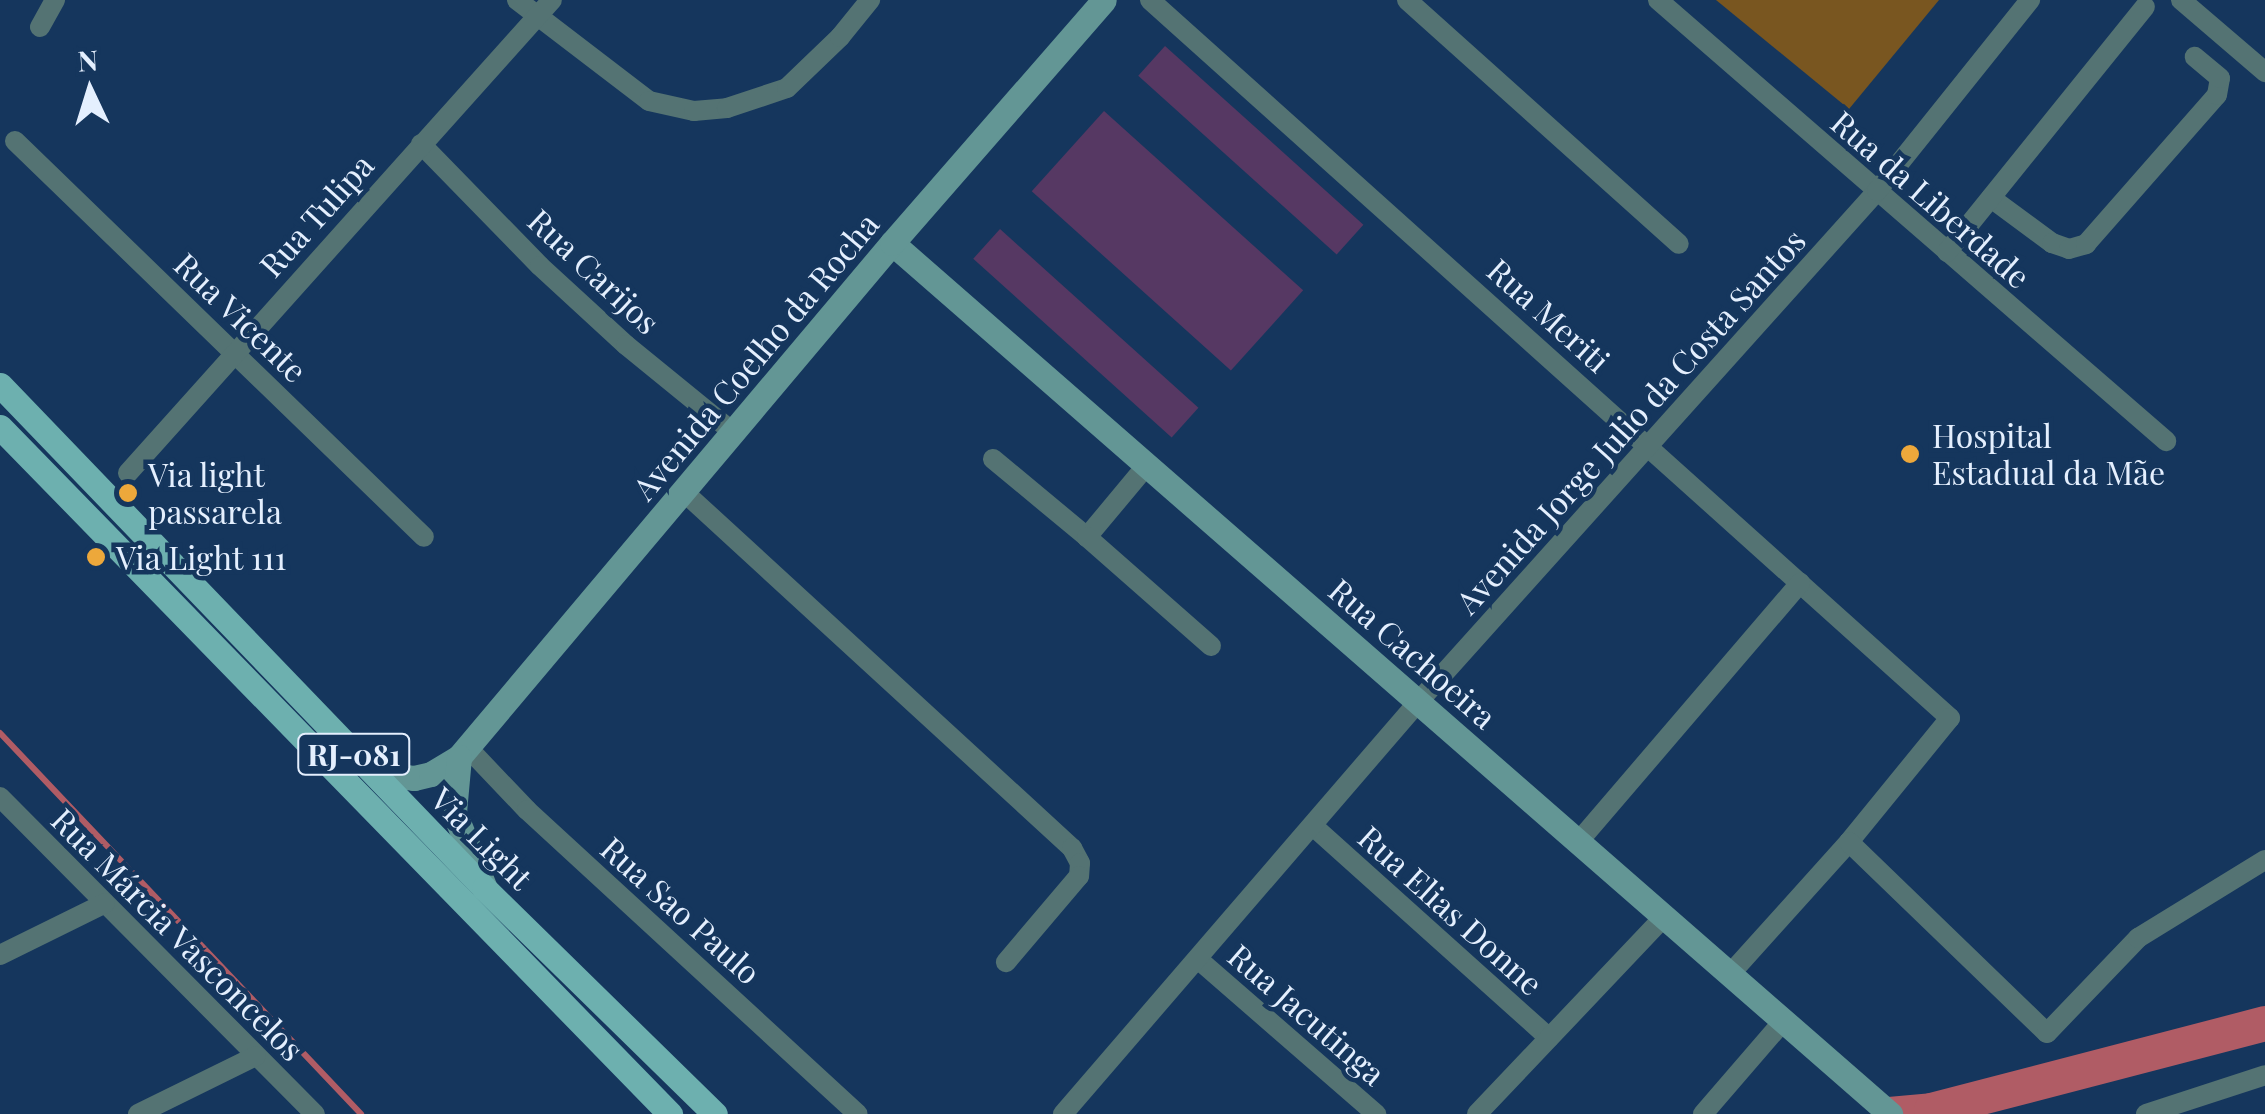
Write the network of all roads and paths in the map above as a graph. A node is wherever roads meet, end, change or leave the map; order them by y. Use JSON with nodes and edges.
{"nodes":[{"id":1,"x":55,"y":0,"type":"edge"},
{"id":2,"x":517,"y":0,"type":"edge"},
{"id":3,"x":552,"y":0,"type":"edge"},
{"id":4,"x":870,"y":0,"type":"edge"},
{"id":5,"x":1104,"y":0,"type":"edge"},
{"id":6,"x":1150,"y":0,"type":"edge"},
{"id":7,"x":1407,"y":0,"type":"edge"},
{"id":8,"x":1658,"y":0,"type":"edge"},
{"id":9,"x":2030,"y":0,"type":"edge"},
{"id":10,"x":2181,"y":0,"type":"edge"},
{"id":11,"x":2145,"y":7,"type":"dead end"},
{"id":12,"x":537,"y":17,"type":"junction"},
{"id":13,"x":40,"y":28,"type":"dead end"},
{"id":14,"x":2194,"y":57,"type":"dead end"},
{"id":15,"x":2265,"y":72,"type":"edge"},
{"id":16,"x":15,"y":141,"type":"dead end"},
{"id":17,"x":422,"y":144,"type":"junction"},
{"id":18,"x":1877,"y":191,"type":"junction"},
{"id":19,"x":1991,"y":198,"type":"junction"},
{"id":20,"x":892,"y":242,"type":"junction"},
{"id":21,"x":1678,"y":244,"type":"dead end"},
{"id":22,"x":1947,"y":252,"type":"junction"},
{"id":23,"x":234,"y":352,"type":"junction"},
{"id":24,"x":0,"y":385,"type":"edge"},
{"id":25,"x":0,"y":427,"type":"edge"},
{"id":26,"x":734,"y":432,"type":"junction"},
{"id":27,"x":2166,"y":441,"type":"dead end"},
{"id":28,"x":1649,"y":444,"type":"junction"},
{"id":29,"x":993,"y":460,"type":"dead end"},
{"id":30,"x":1148,"y":465,"type":"junction"},
{"id":31,"x":128,"y":474,"type":"dead end"},
{"id":32,"x":684,"y":492,"type":"junction"},
{"id":33,"x":1087,"y":537,"type":"junction"},
{"id":34,"x":424,"y":538,"type":"dead end"},
{"id":35,"x":1800,"y":583,"type":"junction"},
{"id":36,"x":1211,"y":646,"type":"dead end"},
{"id":37,"x":1419,"y":702,"type":"junction"},
{"id":38,"x":337,"y":736,"type":"junction"},
{"id":39,"x":463,"y":752,"type":"junction"},
{"id":40,"x":0,"y":796,"type":"edge"},
{"id":41,"x":1313,"y":826,"type":"junction"},
{"id":42,"x":1579,"y":841,"type":"junction"},
{"id":43,"x":1849,"y":842,"type":"junction"},
{"id":44,"x":2265,"y":860,"type":"edge"},
{"id":45,"x":484,"y":888,"type":"junction"},
{"id":46,"x":104,"y":903,"type":"junction"},
{"id":47,"x":1665,"y":916,"type":"junction"},
{"id":48,"x":0,"y":955,"type":"edge"},
{"id":49,"x":1198,"y":960,"type":"junction"},
{"id":50,"x":1006,"y":962,"type":"dead end"},
{"id":51,"x":1730,"y":974,"type":"junction"},
{"id":52,"x":1784,"y":1020,"type":"junction"},
{"id":53,"x":1549,"y":1038,"type":"junction"},
{"id":54,"x":256,"y":1056,"type":"junction"},
{"id":55,"x":2265,"y":1075,"type":"edge"},
{"id":56,"x":1068,"y":1109,"type":"edge"},
{"id":57,"x":1888,"y":1112,"type":"edge"},
{"id":58,"x":2150,"y":1113,"type":"edge"},
{"id":59,"x":138,"y":1114,"type":"edge"},
{"id":60,"x":315,"y":1114,"type":"edge"},
{"id":61,"x":670,"y":1114,"type":"edge"},
{"id":62,"x":716,"y":1114,"type":"edge"},
{"id":63,"x":858,"y":1114,"type":"edge"},
{"id":64,"x":1376,"y":1114,"type":"edge"},
{"id":65,"x":1476,"y":1114,"type":"edge"},
{"id":66,"x":1703,"y":1114,"type":"edge"}],
"edges":[{"from":1,"to":13,"type":"street"},
{"from":2,"to":12,"type":"street"},
{"from":3,"to":12,"type":"street","name":"Rua Tulipa"},
{"from":4,"to":12,"type":"street"},
{"from":5,"to":20,"type":"main road","name":"Avenida Coelho da Rocha"},
{"from":6,"to":28,"type":"street","name":"Rua Meriti"},
{"from":7,"to":21,"type":"street"},
{"from":8,"to":18,"type":"street","name":"Rua da Liberdade"},
{"from":9,"to":18,"type":"street","name":"Avenida Jorge Julio da Costa Santos"},
{"from":10,"to":15,"type":"street"},
{"from":11,"to":19,"type":"street"},
{"from":12,"to":17,"type":"street","name":"Rua Tulipa"},
{"from":14,"to":19,"type":"street"},
{"from":16,"to":23,"type":"street","name":"Rua Vicente"},
{"from":17,"to":23,"type":"street","name":"Rua Tulipa"},
{"from":17,"to":26,"type":"street","name":"Rua Carijos"},
{"from":18,"to":22,"type":"street","name":"Rua da Liberdade"},
{"from":18,"to":28,"type":"street","name":"Avenida Jorge Julio da Costa Santos"},
{"from":19,"to":22,"type":"street"},
{"from":20,"to":26,"type":"main road","name":"Avenida Coelho da Rocha"},
{"from":20,"to":30,"type":"main road","name":"Rua Cachoeira"},
{"from":22,"to":27,"type":"street","name":"Rua da Liberdade"},
{"from":23,"to":31,"type":"street","name":"Rua Tulipa"},
{"from":23,"to":34,"type":"street","name":"Rua Vicente"},
{"from":24,"to":38,"type":"main road","name":"Via Light","number":"RJ-081"},
{"from":25,"to":61,"type":"main road","name":"Via Light","number":"RJ-081"},
{"from":26,"to":32,"type":"main road","name":"Avenida Coelho da Rocha"},
{"from":28,"to":35,"type":"street","name":"Rua Meriti"},
{"from":28,"to":37,"type":"street","name":"Avenida Jorge Julio da Costa Santos"},
{"from":29,"to":33,"type":"street"},
{"from":30,"to":33,"type":"street"},
{"from":30,"to":37,"type":"main road","name":"Rua Cachoeira"},
{"from":32,"to":39,"type":"main road","name":"Avenida Coelho da Rocha"},
{"from":32,"to":50,"type":"street"},
{"from":33,"to":36,"type":"street"},
{"from":35,"to":42,"type":"street"},
{"from":35,"to":43,"type":"street","name":"Rua Meriti"},
{"from":37,"to":41,"type":"street","name":"Avenida Jorge Julio da Costa Santos"},
{"from":37,"to":42,"type":"main road","name":"Rua Cachoeira"},
{"from":38,"to":39,"type":"main road","name":"Avenida Coelho da Rocha"},
{"from":38,"to":45,"type":"main road","name":"Via Light","number":"RJ-081"},
{"from":39,"to":45,"type":"main road"},
{"from":39,"to":63,"type":"street","name":"Rua Sao Paulo"},
{"from":40,"to":46,"type":"street","name":"Rua Márcia Vasconcelos"},
{"from":41,"to":49,"type":"street","name":"Avenida Jorge Julio da Costa Santos"},
{"from":41,"to":53,"type":"street","name":"Rua Elias Donne"},
{"from":42,"to":47,"type":"main road","name":"Rua Cachoeira"},
{"from":43,"to":44,"type":"street"},
{"from":43,"to":51,"type":"street"},
{"from":45,"to":62,"type":"main road","name":"Via Light","number":"RJ-081"},
{"from":46,"to":48,"type":"street"},
{"from":46,"to":54,"type":"street","name":"Rua Márcia Vasconcelos"},
{"from":47,"to":51,"type":"main road","name":"Rua Cachoeira"},
{"from":47,"to":53,"type":"street"},
{"from":49,"to":56,"type":"street","name":"Avenida Jorge Julio da Costa Santos"},
{"from":49,"to":64,"type":"street","name":"Rua Jacutinga"},
{"from":51,"to":52,"type":"main road","name":"Rua Cachoeira"},
{"from":52,"to":57,"type":"main road","name":"Rua Cachoeira"},
{"from":52,"to":66,"type":"street"},
{"from":53,"to":65,"type":"street"},
{"from":54,"to":59,"type":"street"},
{"from":54,"to":60,"type":"street","name":"Rua Márcia Vasconcelos"},
{"from":55,"to":58,"type":"street"}]}
